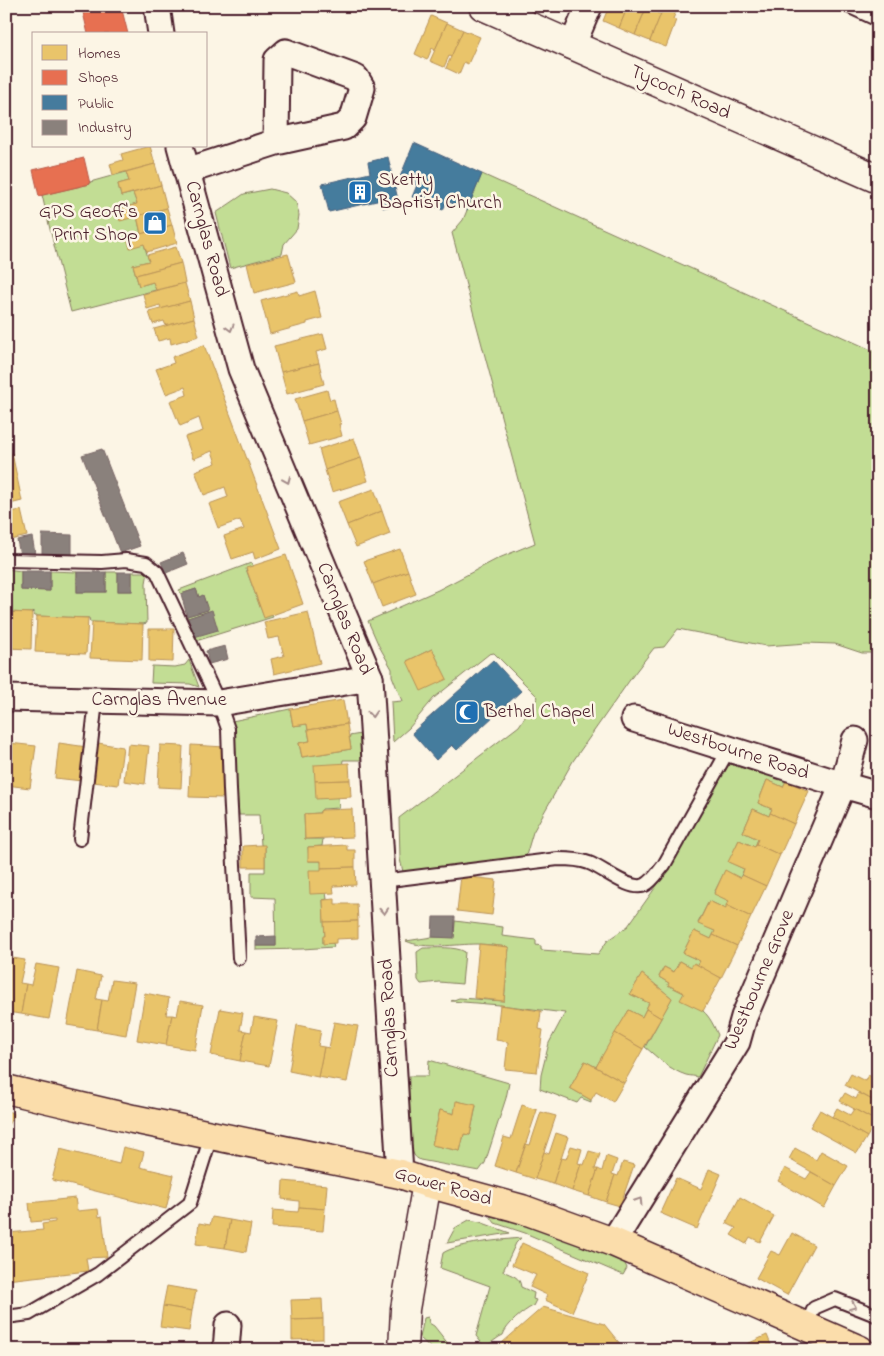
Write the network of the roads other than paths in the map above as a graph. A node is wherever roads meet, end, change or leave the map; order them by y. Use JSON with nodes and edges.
{"nodes":[{"id":1,"x":158,"y":6,"type":"edge"},
{"id":2,"x":483,"y":6,"type":"edge"},
{"id":3,"x":589,"y":6,"type":"edge"},
{"id":4,"x":848,"y":6,"type":"edge"},
{"id":5,"x":878,"y":20,"type":"edge"},
{"id":6,"x":161,"y":32,"type":"edge"},
{"id":7,"x":572,"y":46,"type":"junction"},
{"id":8,"x":276,"y":142,"type":"dead end"},
{"id":9,"x":181,"y":148,"type":"edge"},
{"id":10,"x":187,"y":170,"type":"junction"},
{"id":11,"x":878,"y":179,"type":"edge"},
{"id":12,"x":6,"y":560,"type":"edge"},
{"id":13,"x":370,"y":678,"type":"junction"},
{"id":14,"x":6,"y":698,"type":"edge"},
{"id":15,"x":96,"y":701,"type":"junction"},
{"id":16,"x":219,"y":703,"type":"junction"},
{"id":17,"x":634,"y":719,"type":"dead end"},
{"id":18,"x":855,"y":740,"type":"dead end"},
{"id":19,"x":729,"y":749,"type":"junction"},
{"id":20,"x":842,"y":785,"type":"junction"},
{"id":21,"x":878,"y":794,"type":"edge"},
{"id":22,"x":80,"y":838,"type":"dead end"},
{"id":23,"x":382,"y":881,"type":"junction"},
{"id":24,"x":239,"y":958,"type":"dead end"},
{"id":25,"x":6,"y":1088,"type":"edge"},
{"id":26,"x":211,"y":1136,"type":"junction"},
{"id":27,"x":400,"y":1174,"type":"junction"},
{"id":28,"x":427,"y":1183,"type":"junction"},
{"id":29,"x":613,"y":1242,"type":"junction"},
{"id":30,"x":878,"y":1316,"type":"edge"},
{"id":31,"x":6,"y":1317,"type":"edge"},
{"id":32,"x":228,"y":1325,"type":"dead end"},
{"id":33,"x":806,"y":1326,"type":"junction"},
{"id":34,"x":226,"y":1350,"type":"edge"},
{"id":35,"x":403,"y":1350,"type":"edge"},
{"id":36,"x":860,"y":1350,"type":"edge"}],
"edges":[{"from":1,"to":6,"type":"street"},
{"from":2,"to":7,"type":"street","name":"Tycoch Road"},
{"from":3,"to":7,"type":"street"},
{"from":4,"to":5,"type":"lane"},
{"from":7,"to":11,"type":"street","name":"Tycoch Road"},
{"from":8,"to":10,"type":"street"},
{"from":9,"to":10,"type":"street","name":"Carnglas Road"},
{"from":10,"to":13,"type":"street","name":"Carnglas Road","one_way":true},
{"from":12,"to":16,"type":"lane"},
{"from":13,"to":16,"type":"street","name":"Carnglas Avenue"},
{"from":13,"to":23,"type":"street","name":"Carnglas Road","one_way":true},
{"from":14,"to":15,"type":"street","name":"Carnglas Avenue"},
{"from":15,"to":16,"type":"street","name":"Carnglas Avenue"},
{"from":15,"to":22,"type":"lane"},
{"from":16,"to":24,"type":"lane"},
{"from":17,"to":19,"type":"street","name":"Westbourne Road"},
{"from":18,"to":20,"type":"street","name":"Westbourne Grove"},
{"from":19,"to":20,"type":"street","name":"Westbourne Road"},
{"from":19,"to":23,"type":"lane"},
{"from":20,"to":21,"type":"street","name":"Westbourne Road"},
{"from":29,"to":20,"type":"street","name":"Westbourne Grove","one_way":true},
{"from":23,"to":27,"type":"street","name":"Carnglas Road","one_way":true},
{"from":25,"to":26,"type":"main road","name":"Gower Road"},
{"from":26,"to":27,"type":"main road","name":"Gower Road"},
{"from":26,"to":31,"type":"lane"},
{"from":27,"to":28,"type":"main road","name":"Gower Road"},
{"from":28,"to":29,"type":"main road","name":"Gower Road"},
{"from":28,"to":35,"type":"street"},
{"from":29,"to":33,"type":"main road","name":"Gower Road"},
{"from":33,"to":30,"type":"lane","one_way":true},
{"from":32,"to":34,"type":"street"},
{"from":33,"to":36,"type":"main road","name":"Gower Road"}]}
